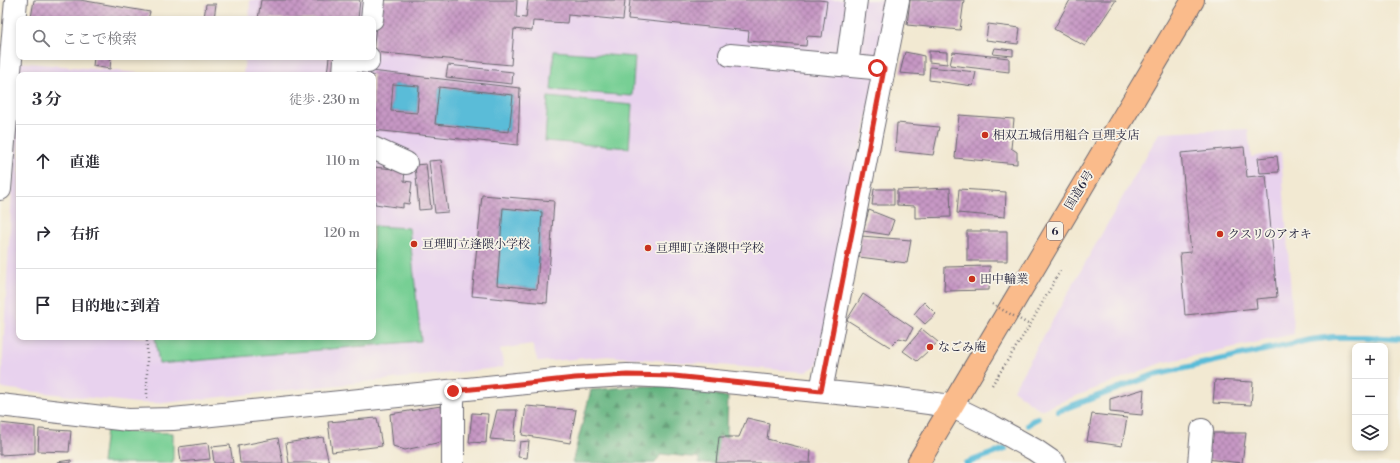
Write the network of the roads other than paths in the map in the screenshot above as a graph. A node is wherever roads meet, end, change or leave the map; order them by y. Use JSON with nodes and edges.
{"nodes":[{"id":1,"x":16,"y":0,"type":"edge"},
{"id":2,"x":374,"y":0,"type":"edge"},
{"id":3,"x":856,"y":0,"type":"edge"},
{"id":4,"x":898,"y":0,"type":"edge"},
{"id":5,"x":1192,"y":0,"type":"edge"},
{"id":6,"x":372,"y":16,"type":"edge"},
{"id":7,"x":730,"y":55,"type":"dead end"},
{"id":8,"x":345,"y":60,"type":"edge"},
{"id":9,"x":353,"y":60,"type":"edge"},
{"id":10,"x":368,"y":60,"type":"edge"},
{"id":11,"x":847,"y":65,"type":"junction"},
{"id":12,"x":884,"y":69,"type":"junction"},
{"id":13,"x":344,"y":72,"type":"edge"},
{"id":14,"x":4,"y":103,"type":"edge"},
{"id":15,"x":376,"y":149,"type":"edge"},
{"id":16,"x":406,"y":163,"type":"dead end"},
{"id":17,"x":0,"y":189,"type":"edge"},
{"id":18,"x":453,"y":391,"type":"junction"},
{"id":19,"x":821,"y":391,"type":"junction"},
{"id":20,"x":0,"y":405,"type":"edge"},
{"id":21,"x":951,"y":406,"type":"junction"},
{"id":22,"x":1202,"y":430,"type":"dead end"},
{"id":23,"x":453,"y":463,"type":"edge"},
{"id":24,"x":918,"y":463,"type":"edge"},
{"id":25,"x":1054,"y":463,"type":"edge"},
{"id":26,"x":1199,"y":463,"type":"edge"}],
"edges":[{"from":1,"to":14,"type":"street"},
{"from":2,"to":6,"type":"street"},
{"from":3,"to":11,"type":"street"},
{"from":4,"to":12,"type":"street"},
{"from":5,"to":21,"type":"highway","name":"国道6号","number":"6"},
{"from":7,"to":11,"type":"street"},
{"from":8,"to":13,"type":"street"},
{"from":9,"to":10,"type":"street"},
{"from":11,"to":12,"type":"street"},
{"from":12,"to":19,"type":"street"},
{"from":14,"to":17,"type":"street"},
{"from":15,"to":16,"type":"street"},
{"from":18,"to":19,"type":"street"},
{"from":18,"to":20,"type":"street"},
{"from":18,"to":23,"type":"street"},
{"from":19,"to":21,"type":"street"},
{"from":21,"to":24,"type":"highway","name":"国道6号","number":"6"},
{"from":21,"to":25,"type":"street"},
{"from":22,"to":26,"type":"street"}]}
